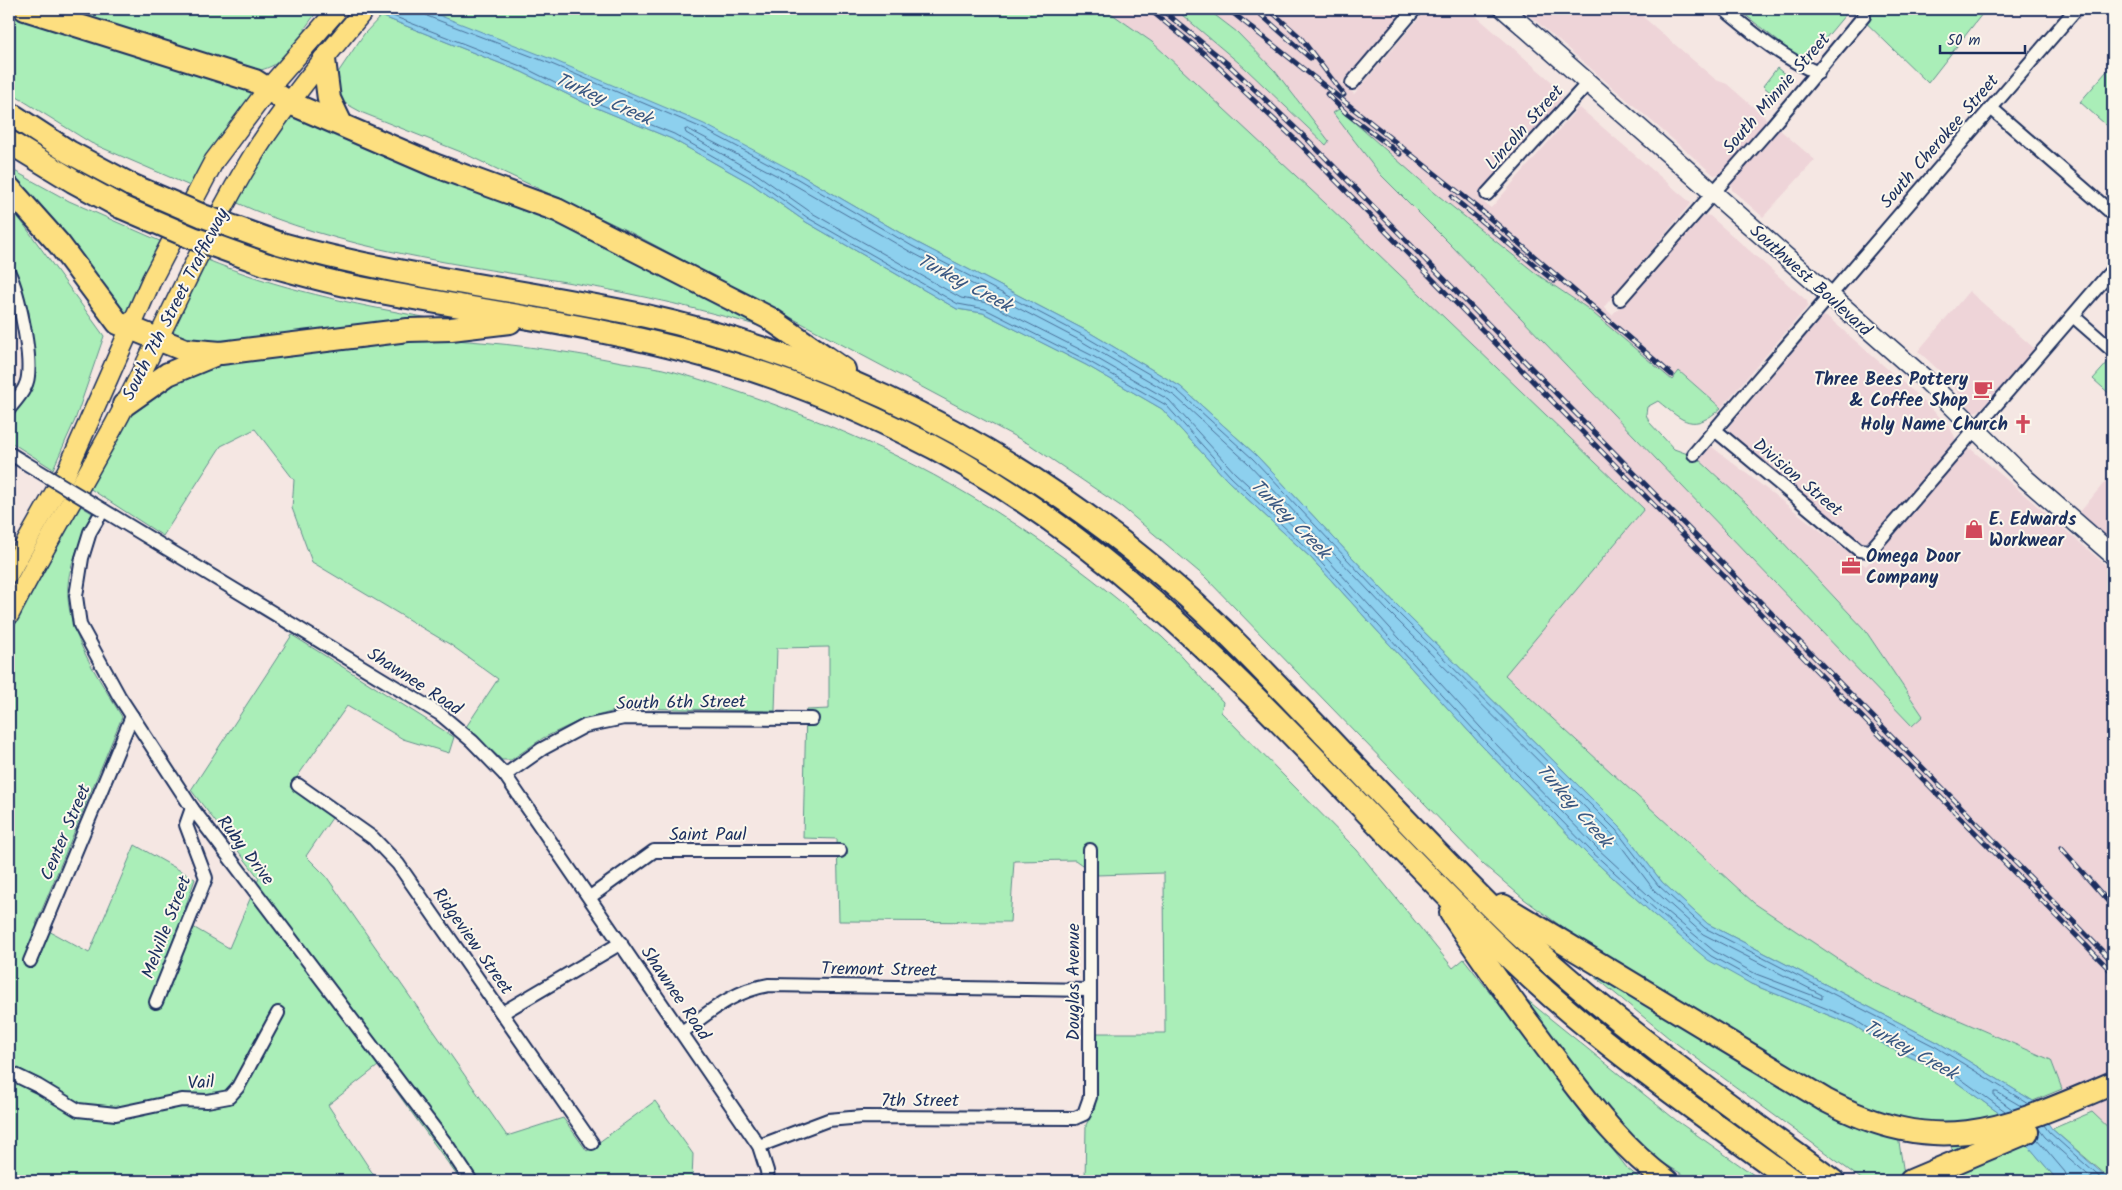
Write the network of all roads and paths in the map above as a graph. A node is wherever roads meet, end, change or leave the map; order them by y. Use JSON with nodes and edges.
{"nodes":[{"id":1,"x":25,"y":9,"type":"edge"},
{"id":2,"x":338,"y":9,"type":"edge"},
{"id":3,"x":365,"y":9,"type":"edge"},
{"id":4,"x":1415,"y":9,"type":"edge"},
{"id":5,"x":1504,"y":9,"type":"edge"},
{"id":6,"x":1724,"y":9,"type":"edge"},
{"id":7,"x":2076,"y":9,"type":"edge"},
{"id":8,"x":1864,"y":16,"type":"dead end"},
{"id":9,"x":327,"y":56,"type":"junction"},
{"id":10,"x":1818,"y":73,"type":"junction"},
{"id":11,"x":1352,"y":83,"type":"dead end"},
{"id":12,"x":1588,"y":83,"type":"junction"},
{"id":13,"x":268,"y":89,"type":"junction"},
{"id":14,"x":290,"y":103,"type":"junction"},
{"id":15,"x":1991,"y":108,"type":"junction"},
{"id":16,"x":9,"y":113,"type":"edge"},
{"id":17,"x":341,"y":124,"type":"junction"},
{"id":18,"x":9,"y":142,"type":"edge"},
{"id":19,"x":9,"y":188,"type":"edge"},
{"id":20,"x":1713,"y":193,"type":"junction"},
{"id":21,"x":1487,"y":194,"type":"dead end"},
{"id":22,"x":2113,"y":214,"type":"edge"},
{"id":23,"x":2113,"y":269,"type":"edge"},
{"id":24,"x":9,"y":274,"type":"edge"},
{"id":25,"x":1829,"y":296,"type":"junction"},
{"id":26,"x":1620,"y":300,"type":"dead end"},
{"id":27,"x":2073,"y":316,"type":"junction"},
{"id":28,"x":534,"y":319,"type":"junction"},
{"id":29,"x":129,"y":328,"type":"junction"},
{"id":30,"x":157,"y":338,"type":"junction"},
{"id":31,"x":2113,"y":351,"type":"edge"},
{"id":32,"x":221,"y":352,"type":"junction"},
{"id":33,"x":884,"y":397,"type":"junction"},
{"id":34,"x":124,"y":406,"type":"junction"},
{"id":35,"x":9,"y":409,"type":"edge"},
{"id":36,"x":1715,"y":430,"type":"junction"},
{"id":37,"x":1974,"y":430,"type":"junction"},
{"id":38,"x":9,"y":453,"type":"edge"},
{"id":39,"x":1694,"y":454,"type":"dead end"},
{"id":40,"x":103,"y":510,"type":"junction"},
{"id":41,"x":2113,"y":555,"type":"edge"},
{"id":42,"x":9,"y":573,"type":"edge"},
{"id":43,"x":9,"y":615,"type":"edge"},
{"id":44,"x":132,"y":716,"type":"junction"},
{"id":45,"x":812,"y":719,"type":"dead end"},
{"id":46,"x":505,"y":775,"type":"junction"},
{"id":47,"x":298,"y":785,"type":"dead end"},
{"id":48,"x":192,"y":808,"type":"junction"},
{"id":49,"x":1090,"y":850,"type":"dead end"},
{"id":50,"x":840,"y":851,"type":"dead end"},
{"id":51,"x":1420,"y":869,"type":"junction"},
{"id":52,"x":1470,"y":886,"type":"junction"},
{"id":53,"x":590,"y":897,"type":"junction"},
{"id":54,"x":621,"y":943,"type":"junction"},
{"id":55,"x":30,"y":961,"type":"dead end"},
{"id":56,"x":1090,"y":990,"type":"junction"},
{"id":57,"x":156,"y":1002,"type":"dead end"},
{"id":58,"x":278,"y":1013,"type":"dead end"},
{"id":59,"x":502,"y":1013,"type":"junction"},
{"id":60,"x":682,"y":1032,"type":"junction"},
{"id":61,"x":9,"y":1072,"type":"edge"},
{"id":62,"x":2113,"y":1083,"type":"edge"},
{"id":63,"x":2113,"y":1095,"type":"edge"},
{"id":64,"x":1084,"y":1114,"type":"joint"},
{"id":65,"x":592,"y":1143,"type":"dead end"},
{"id":66,"x":759,"y":1146,"type":"junction"},
{"id":67,"x":1659,"y":1175,"type":"edge"},
{"id":68,"x":471,"y":1181,"type":"edge"},
{"id":69,"x":768,"y":1181,"type":"edge"},
{"id":70,"x":1679,"y":1181,"type":"edge"},
{"id":71,"x":1793,"y":1181,"type":"edge"},
{"id":72,"x":1834,"y":1181,"type":"edge"},
{"id":73,"x":1911,"y":1181,"type":"edge"}],
"edges":[{"from":1,"to":13,"type":"highway"},
{"from":2,"to":13,"type":"main road","name":"South 7th Street Trafficway"},
{"from":3,"to":9,"type":"main road","name":"South 7th Street Trafficway"},
{"from":4,"to":11,"type":"street"},
{"from":5,"to":12,"type":"main road","name":"Southwest Boulevard"},
{"from":6,"to":10,"type":"street"},
{"from":7,"to":15,"type":"street","name":"South Cherokee Street"},
{"from":8,"to":10,"type":"street","name":"South Minnie Street"},
{"from":9,"to":14,"type":"main road","name":"South 7th Street Trafficway"},
{"from":9,"to":17,"type":"highway"},
{"from":10,"to":20,"type":"street","name":"South Minnie Street"},
{"from":12,"to":20,"type":"main road","name":"Southwest Boulevard"},
{"from":12,"to":21,"type":"street","name":"Lincoln Street"},
{"from":13,"to":14,"type":"highway"},
{"from":13,"to":29,"type":"main road","name":"South 7th Street Trafficway"},
{"from":14,"to":17,"type":"highway"},
{"from":14,"to":30,"type":"main road","name":"South 7th Street Trafficway"},
{"from":15,"to":22,"type":"street"},
{"from":15,"to":25,"type":"street","name":"South Cherokee Street"},
{"from":16,"to":33,"type":"highway","bridge":true},
{"from":17,"to":33,"type":"highway"},
{"from":18,"to":28,"type":"highway","bridge":true},
{"from":19,"to":29,"type":"highway"},
{"from":20,"to":25,"type":"main road","name":"Southwest Boulevard"},
{"from":20,"to":26,"type":"street","name":"South Minnie Street"},
{"from":23,"to":27,"type":"street"},
{"from":24,"to":35,"type":"street"},
{"from":25,"to":36,"type":"street","name":"South Cherokee Street"},
{"from":25,"to":37,"type":"main road","name":"Southwest Boulevard"},
{"from":27,"to":31,"type":"street"},
{"from":27,"to":37,"type":"street"},
{"from":28,"to":32,"type":"highway"},
{"from":28,"to":51,"type":"highway"},
{"from":29,"to":30,"type":"highway"},
{"from":29,"to":42,"type":"main road","name":"South 7th Street Trafficway"},
{"from":30,"to":32,"type":"highway"},
{"from":30,"to":34,"type":"main road","name":"South 7th Street Trafficway"},
{"from":32,"to":34,"type":"highway"},
{"from":33,"to":52,"type":"highway"},
{"from":34,"to":43,"type":"main road","name":"South 7th Street Trafficway"},
{"from":36,"to":37,"type":"street","name":"Division Street"},
{"from":36,"to":39,"type":"street","name":"South Cherokee Street"},
{"from":37,"to":41,"type":"main road","name":"Southwest Boulevard"},
{"from":38,"to":40,"type":"street","name":"Shawnee Road","bridge":true},
{"from":40,"to":44,"type":"street","name":"Ruby Drive"},
{"from":40,"to":46,"type":"street","name":"Shawnee Road"},
{"from":44,"to":48,"type":"street","name":"Ruby Drive"},
{"from":44,"to":55,"type":"street","name":"Center Street"},
{"from":45,"to":46,"type":"street","name":"South 6th Street"},
{"from":46,"to":53,"type":"street","name":"Shawnee Road"},
{"from":47,"to":59,"type":"street","name":"Ridgeview Street"},
{"from":48,"to":57,"type":"street","name":"Melville Street"},
{"from":48,"to":68,"type":"street","name":"Ruby Drive"},
{"from":49,"to":56,"type":"street","name":"Douglas Avenue"},
{"from":50,"to":53,"type":"street","name":"Saint Paul"},
{"from":51,"to":67,"type":"highway"},
{"from":51,"to":71,"type":"highway"},
{"from":52,"to":62,"type":"highway"},
{"from":52,"to":72,"type":"highway"},
{"from":53,"to":54,"type":"street","name":"Shawnee Road"},
{"from":54,"to":59,"type":"street"},
{"from":54,"to":60,"type":"street","name":"Shawnee Road"},
{"from":56,"to":60,"type":"street","name":"Tremont Street"},
{"from":56,"to":64,"type":"street","name":"Douglas Avenue"},
{"from":58,"to":61,"type":"street","name":"Vail"},
{"from":59,"to":65,"type":"street","name":"Ridgeview Street"},
{"from":60,"to":66,"type":"street","name":"Shawnee Road"},
{"from":63,"to":73,"type":"highway"},
{"from":64,"to":66,"type":"street","name":"7th Street"},
{"from":66,"to":69,"type":"street","name":"Shawnee Road"},
{"from":67,"to":70,"type":"highway"}]}
